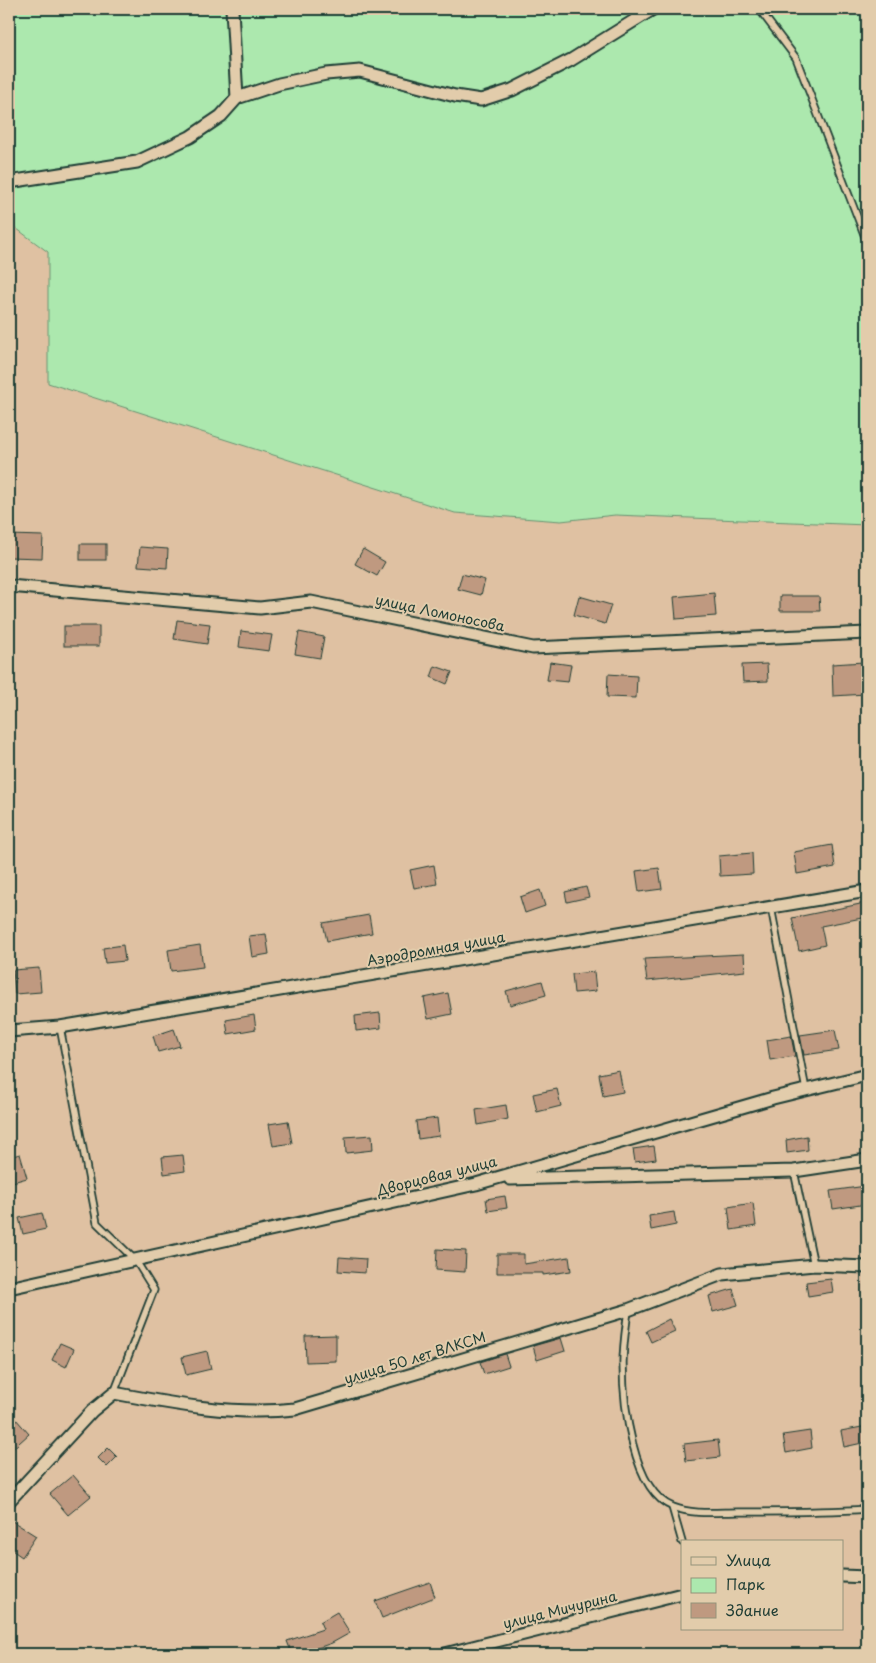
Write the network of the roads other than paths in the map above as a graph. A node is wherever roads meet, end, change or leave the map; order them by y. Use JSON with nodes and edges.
{"nodes":[{"id":1,"x":232,"y":9,"type":"edge"},
{"id":2,"x":653,"y":9,"type":"edge"},
{"id":3,"x":759,"y":9,"type":"edge"},
{"id":4,"x":237,"y":98,"type":"junction"},
{"id":5,"x":9,"y":182,"type":"edge"},
{"id":6,"x":867,"y":242,"type":"edge"},
{"id":7,"x":9,"y":586,"type":"edge"},
{"id":8,"x":867,"y":633,"type":"edge"},
{"id":9,"x":867,"y":891,"type":"edge"},
{"id":10,"x":771,"y":908,"type":"junction"},
{"id":11,"x":60,"y":1027,"type":"junction"},
{"id":12,"x":9,"y":1031,"type":"edge"},
{"id":13,"x":867,"y":1075,"type":"edge"},
{"id":14,"x":806,"y":1090,"type":"junction"},
{"id":15,"x":867,"y":1160,"type":"edge"},
{"id":16,"x":794,"y":1171,"type":"junction"},
{"id":17,"x":492,"y":1179,"type":"junction"},
{"id":18,"x":136,"y":1261,"type":"junction"},
{"id":19,"x":814,"y":1265,"type":"junction"},
{"id":20,"x":867,"y":1267,"type":"edge"},
{"id":21,"x":9,"y":1288,"type":"edge"},
{"id":22,"x":628,"y":1310,"type":"junction"},
{"id":23,"x":114,"y":1392,"type":"junction"},
{"id":24,"x":9,"y":1501,"type":"edge"},
{"id":25,"x":672,"y":1507,"type":"junction"},
{"id":26,"x":867,"y":1509,"type":"edge"},
{"id":27,"x":681,"y":1540,"type":"edge"},
{"id":28,"x":844,"y":1576,"type":"edge"},
{"id":29,"x":867,"y":1577,"type":"edge"},
{"id":30,"x":681,"y":1594,"type":"edge"},
{"id":31,"x":445,"y":1654,"type":"edge"}],
"edges":[{"from":1,"to":4,"type":"street"},
{"from":2,"to":4,"type":"street"},
{"from":3,"to":6,"type":"lane"},
{"from":4,"to":5,"type":"street"},
{"from":7,"to":8,"type":"street","name":"улица Ломоносова"},
{"from":9,"to":10,"type":"street","name":"Аэродромная улица"},
{"from":10,"to":11,"type":"street","name":"Аэродромная улица"},
{"from":10,"to":14,"type":"lane"},
{"from":11,"to":12,"type":"street","name":"Аэродромная улица"},
{"from":11,"to":18,"type":"lane"},
{"from":13,"to":14,"type":"street","name":"Дворцовая улица"},
{"from":14,"to":17,"type":"street","name":"Дворцовая улица"},
{"from":15,"to":16,"type":"street"},
{"from":16,"to":17,"type":"street"},
{"from":16,"to":19,"type":"lane"},
{"from":17,"to":18,"type":"street","name":"Дворцовая улица"},
{"from":18,"to":21,"type":"street","name":"Дворцовая улица"},
{"from":18,"to":23,"type":"lane"},
{"from":19,"to":20,"type":"street","name":"улица 50 лет ВЛКСМ"},
{"from":19,"to":22,"type":"street","name":"улица 50 лет ВЛКСМ"},
{"from":22,"to":23,"type":"street","name":"улица 50 лет ВЛКСМ"},
{"from":22,"to":25,"type":"lane"},
{"from":23,"to":24,"type":"street"},
{"from":25,"to":26,"type":"lane"},
{"from":25,"to":27,"type":"lane"},
{"from":28,"to":29,"type":"street"},
{"from":30,"to":31,"type":"street","name":"улица Мичурина"}]}
